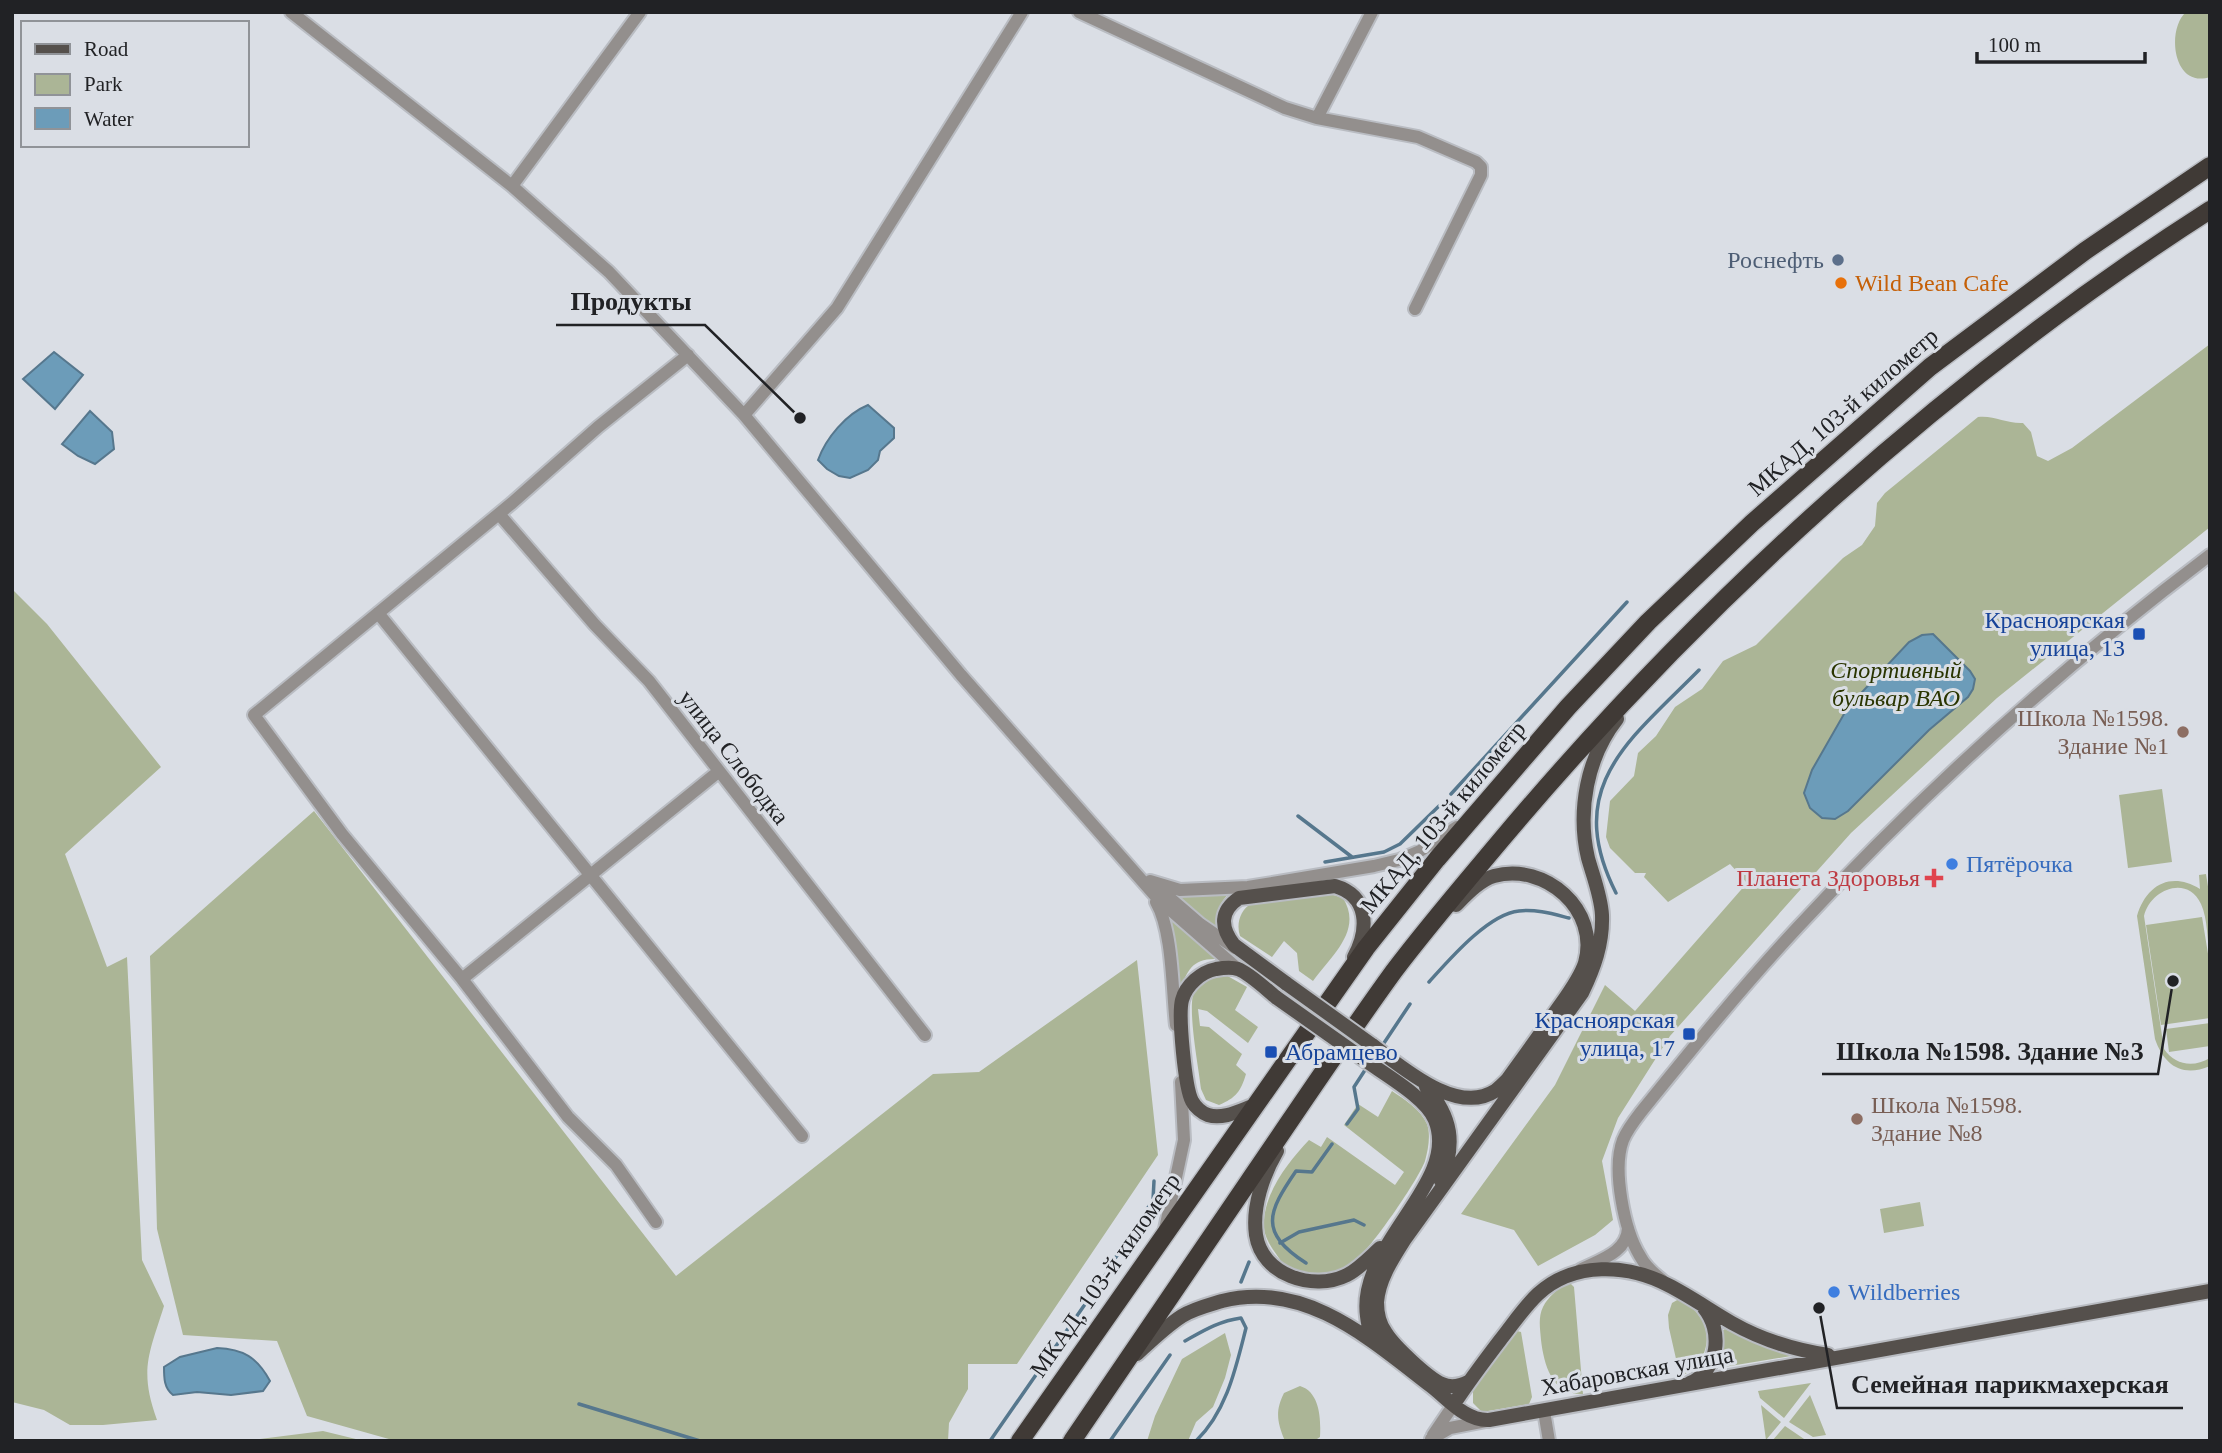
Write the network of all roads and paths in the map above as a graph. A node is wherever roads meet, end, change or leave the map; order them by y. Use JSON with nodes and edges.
{"nodes":[{"id":1,"x":291,"y":12,"type":"edge"},
{"id":2,"x":640,"y":12,"type":"edge"},
{"id":3,"x":1022,"y":12,"type":"edge"},
{"id":4,"x":1079,"y":12,"type":"edge"},
{"id":5,"x":1372,"y":12,"type":"edge"},
{"id":6,"x":1317,"y":118,"type":"junction"},
{"id":7,"x":2210,"y":166,"type":"edge"},
{"id":8,"x":512,"y":186,"type":"junction"},
{"id":9,"x":2210,"y":210,"type":"edge"},
{"id":10,"x":1415,"y":309,"type":"dead end"},
{"id":11,"x":688,"y":355,"type":"junction"},
{"id":12,"x":744,"y":415,"type":"junction"},
{"id":13,"x":499,"y":514,"type":"junction"},
{"id":14,"x":2210,"y":555,"type":"edge"},
{"id":15,"x":378,"y":613,"type":"junction"},
{"id":16,"x":1674,"y":648,"type":"junction"},
{"id":17,"x":718,"y":772,"type":"junction"},
{"id":18,"x":1475,"y":814,"type":"junction"},
{"id":19,"x":591,"y":874,"type":"junction"},
{"id":20,"x":1149,"y":884,"type":"junction"},
{"id":21,"x":1248,"y":955,"type":"junction"},
{"id":22,"x":1238,"y":969,"type":"junction"},
{"id":23,"x":1395,"y":970,"type":"junction"},
{"id":24,"x":462,"y":979,"type":"junction"},
{"id":25,"x":1338,"y":986,"type":"junction"},
{"id":26,"x":925,"y":1035,"type":"dead end"},
{"id":27,"x":1326,"y":1067,"type":"junction"},
{"id":28,"x":1420,"y":1080,"type":"junction"},
{"id":29,"x":1255,"y":1105,"type":"junction"},
{"id":30,"x":802,"y":1136,"type":"dead end"},
{"id":31,"x":656,"y":1222,"type":"dead end"},
{"id":32,"x":1628,"y":1224,"type":"junction"},
{"id":33,"x":1163,"y":1235,"type":"junction"},
{"id":34,"x":1405,"y":1239,"type":"junction"},
{"id":35,"x":1389,"y":1240,"type":"junction"},
{"id":36,"x":1576,"y":1272,"type":"junction"},
{"id":37,"x":1668,"y":1284,"type":"junction"},
{"id":38,"x":2210,"y":1291,"type":"edge"},
{"id":39,"x":1698,"y":1302,"type":"junction"},
{"id":40,"x":1388,"y":1353,"type":"junction"},
{"id":41,"x":1854,"y":1355,"type":"junction"},
{"id":42,"x":1468,"y":1382,"type":"junction"},
{"id":43,"x":1683,"y":1385,"type":"junction"},
{"id":44,"x":1454,"y":1404,"type":"junction"},
{"id":45,"x":1544,"y":1411,"type":"junction"},
{"id":46,"x":1489,"y":1420,"type":"junction"},
{"id":47,"x":1085,"y":1422,"type":"junction"},
{"id":48,"x":1430,"y":1440,"type":"edge"},
{"id":49,"x":1020,"y":1441,"type":"edge"},
{"id":50,"x":1072,"y":1441,"type":"edge"},
{"id":51,"x":1549,"y":1441,"type":"edge"}],
"edges":[{"from":1,"to":8,"type":"street"},
{"from":2,"to":8,"type":"street"},
{"from":3,"to":12,"type":"street"},
{"from":4,"to":6,"type":"street"},
{"from":5,"to":6,"type":"street"},
{"from":6,"to":10,"type":"street"},
{"from":7,"to":18,"type":"highway","name":"МКАД, 103-й километр"},
{"from":8,"to":11,"type":"street"},
{"from":9,"to":16,"type":"highway"},
{"from":11,"to":12,"type":"street"},
{"from":11,"to":13,"type":"street"},
{"from":12,"to":20,"type":"street"},
{"from":13,"to":15,"type":"street"},
{"from":13,"to":17,"type":"street","name":"улица Слободка"},
{"from":14,"to":32,"type":"street"},
{"from":15,"to":19,"type":"street"},
{"from":15,"to":24,"type":"street"},
{"from":16,"to":23,"type":"highway"},
{"from":16,"to":34,"type":"main road"},
{"from":17,"to":19,"type":"street"},
{"from":17,"to":26,"type":"street","name":"улица Слободка"},
{"from":18,"to":20,"type":"street"},
{"from":18,"to":25,"type":"highway","name":"МКАД, 103-й километр"},
{"from":19,"to":24,"type":"street"},
{"from":19,"to":30,"type":"street"},
{"from":20,"to":21,"type":"street"},
{"from":20,"to":22,"type":"street"},
{"from":20,"to":33,"type":"street"},
{"from":21,"to":25,"type":"main road"},
{"from":21,"to":28,"type":"main road","bridge":true},
{"from":22,"to":29,"type":"main road"},
{"from":22,"to":35,"type":"main road","bridge":true},
{"from":23,"to":27,"type":"highway"},
{"from":23,"to":28,"type":"main road"},
{"from":24,"to":31,"type":"street"},
{"from":25,"to":29,"type":"highway","name":"МКАД, 103-й километр"},
{"from":27,"to":35,"type":"main road"},
{"from":27,"to":47,"type":"highway"},
{"from":28,"to":34,"type":"main road"},
{"from":29,"to":33,"type":"highway","name":"МКАД, 103-й километр"},
{"from":32,"to":36,"type":"street"},
{"from":32,"to":37,"type":"street"},
{"from":33,"to":49,"type":"highway","name":"МКАД, 103-й километр"},
{"from":34,"to":42,"type":"main road"},
{"from":35,"to":40,"type":"main road"},
{"from":36,"to":37,"type":"main road","name":"Хабаровская улица"},
{"from":36,"to":42,"type":"main road","name":"Хабаровская улица"},
{"from":37,"to":39,"type":"main road","name":"Хабаровская улица"},
{"from":38,"to":41,"type":"main road","name":"Хабаровская улица"},
{"from":39,"to":41,"type":"main road","name":"Хабаровская улица"},
{"from":39,"to":43,"type":"main road"},
{"from":40,"to":44,"type":"main road"},
{"from":40,"to":47,"type":"main road"},
{"from":41,"to":43,"type":"main road","name":"Хабаровская улица"},
{"from":42,"to":44,"type":"main road","name":"Хабаровская улица"},
{"from":43,"to":45,"type":"main road","name":"Хабаровская улица"},
{"from":44,"to":46,"type":"main road"},
{"from":44,"to":48,"type":"street"},
{"from":45,"to":46,"type":"main road","name":"Хабаровская улица"},
{"from":45,"to":51,"type":"street"},
{"from":46,"to":48,"type":"street","name":"Хабаровская улица"},
{"from":47,"to":50,"type":"highway"}]}
